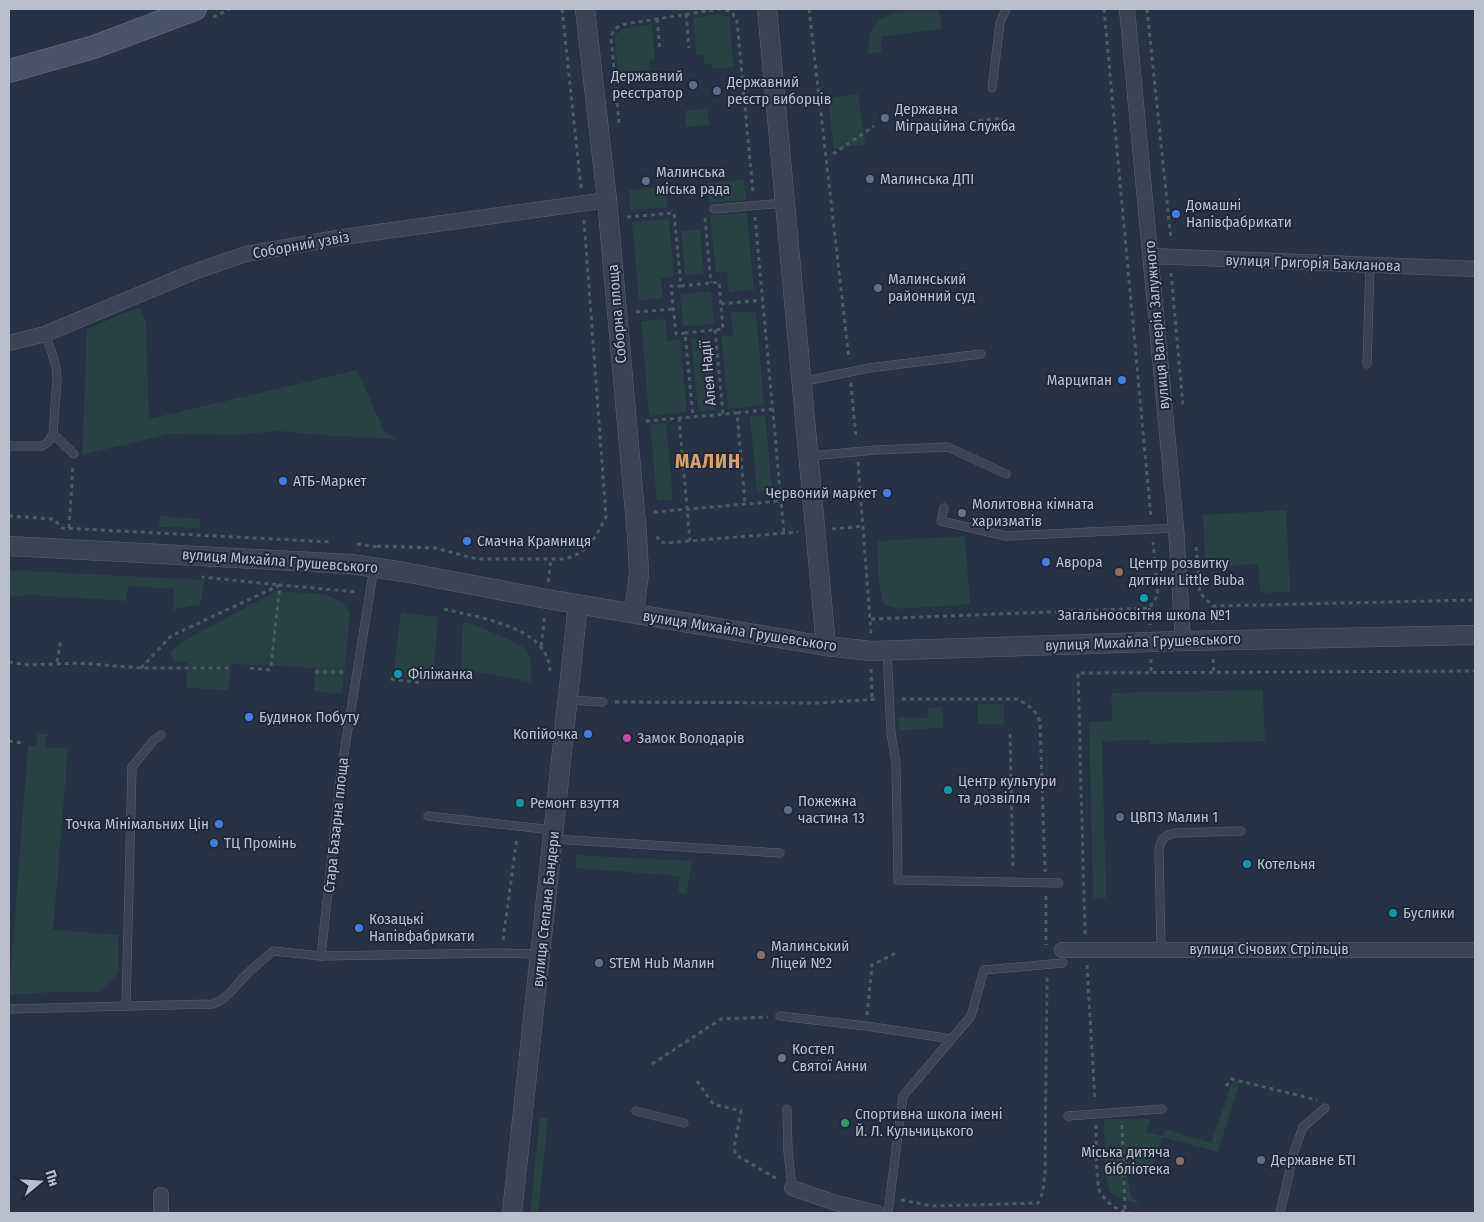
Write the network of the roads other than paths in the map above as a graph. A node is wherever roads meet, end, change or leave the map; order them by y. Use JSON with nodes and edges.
{"nodes":[{"id":1,"x":195,"y":9,"type":"edge"},
{"id":2,"x":767,"y":9,"type":"edge"},
{"id":3,"x":1006,"y":9,"type":"edge"},
{"id":4,"x":1128,"y":9,"type":"edge"},
{"id":5,"x":586,"y":12,"type":"edge"},
{"id":6,"x":9,"y":71,"type":"edge"},
{"id":7,"x":992,"y":88,"type":"dead end"},
{"id":8,"x":607,"y":200,"type":"junction"},
{"id":9,"x":785,"y":203,"type":"junction"},
{"id":10,"x":714,"y":209,"type":"dead end"},
{"id":11,"x":1151,"y":256,"type":"junction"},
{"id":12,"x":1370,"y":265,"type":"junction"},
{"id":13,"x":1475,"y":269,"type":"edge"},
{"id":14,"x":44,"y":334,"type":"junction"},
{"id":15,"x":9,"y":343,"type":"edge"},
{"id":16,"x":981,"y":354,"type":"dead end"},
{"id":17,"x":1367,"y":364,"type":"dead end"},
{"id":18,"x":801,"y":382,"type":"junction"},
{"id":19,"x":53,"y":434,"type":"junction"},
{"id":20,"x":9,"y":446,"type":"edge"},
{"id":21,"x":74,"y":454,"type":"dead end"},
{"id":22,"x":808,"y":456,"type":"junction"},
{"id":23,"x":1006,"y":474,"type":"dead end"},
{"id":24,"x":944,"y":508,"type":"dead end"},
{"id":25,"x":1176,"y":528,"type":"junction"},
{"id":26,"x":9,"y":546,"type":"edge"},
{"id":27,"x":374,"y":567,"type":"junction"},
{"id":28,"x":578,"y":604,"type":"junction"},
{"id":29,"x":634,"y":613,"type":"junction"},
{"id":30,"x":1475,"y":635,"type":"edge"},
{"id":31,"x":1183,"y":641,"type":"junction"},
{"id":32,"x":826,"y":646,"type":"junction"},
{"id":33,"x":879,"y":650,"type":"junction"},
{"id":34,"x":568,"y":700,"type":"junction"},
{"id":35,"x":603,"y":702,"type":"road end"},
{"id":36,"x":161,"y":734,"type":"dead end"},
{"id":37,"x":428,"y":816,"type":"dead end"},
{"id":38,"x":1241,"y":831,"type":"dead end"},
{"id":39,"x":553,"y":834,"type":"junction"},
{"id":40,"x":780,"y":853,"type":"dead end"},
{"id":41,"x":1059,"y":883,"type":"dead end"},
{"id":42,"x":1162,"y":949,"type":"junction"},
{"id":43,"x":1475,"y":950,"type":"edge"},
{"id":44,"x":541,"y":954,"type":"junction"},
{"id":45,"x":321,"y":956,"type":"junction"},
{"id":46,"x":1062,"y":956,"type":"joint"},
{"id":47,"x":126,"y":1006,"type":"junction"},
{"id":48,"x":9,"y":1009,"type":"edge"},
{"id":49,"x":780,"y":1016,"type":"road end"},
{"id":50,"x":952,"y":1039,"type":"junction"},
{"id":51,"x":1324,"y":1104,"type":"road end"},
{"id":52,"x":787,"y":1109,"type":"dead end"},
{"id":53,"x":1162,"y":1109,"type":"dead end"},
{"id":54,"x":636,"y":1111,"type":"dead end"},
{"id":55,"x":1068,"y":1116,"type":"dead end"},
{"id":56,"x":684,"y":1123,"type":"dead end"},
{"id":57,"x":792,"y":1188,"type":"joint"},
{"id":58,"x":162,"y":1195,"type":"dead end"},
{"id":59,"x":161,"y":1213,"type":"edge"},
{"id":60,"x":512,"y":1213,"type":"edge"},
{"id":61,"x":877,"y":1213,"type":"edge"},
{"id":62,"x":888,"y":1213,"type":"edge"},
{"id":63,"x":1280,"y":1213,"type":"edge"}],
"edges":[{"from":1,"to":6,"type":"main road"},
{"from":2,"to":9,"type":"street"},
{"from":3,"to":7,"type":"lane"},
{"from":4,"to":11,"type":"street","name":"вулиця Валерія Залужного"},
{"from":5,"to":8,"type":"street","name":"Соборна площа"},
{"from":8,"to":14,"type":"street","name":"Соборний узвіз"},
{"from":8,"to":29,"type":"street","name":"Соборна площа"},
{"from":9,"to":10,"type":"lane"},
{"from":9,"to":18,"type":"street"},
{"from":11,"to":12,"type":"street","name":"вулиця Григорія Бакланова"},
{"from":11,"to":25,"type":"street","name":"вулиця Валерія Залужного"},
{"from":12,"to":13,"type":"street","name":"вулиця Григорія Бакланова"},
{"from":12,"to":17,"type":"lane"},
{"from":14,"to":15,"type":"street","name":"Соборний узвіз"},
{"from":14,"to":19,"type":"lane"},
{"from":16,"to":18,"type":"lane"},
{"from":18,"to":22,"type":"street"},
{"from":19,"to":20,"type":"lane"},
{"from":19,"to":21,"type":"lane"},
{"from":22,"to":23,"type":"lane"},
{"from":22,"to":32,"type":"street"},
{"from":24,"to":25,"type":"lane"},
{"from":25,"to":31,"type":"street","name":"вулиця Валерія Залужного"},
{"from":26,"to":27,"type":"street","name":"вулиця Михайла Грушевського"},
{"from":27,"to":28,"type":"street","name":"вулиця Михайла Грушевського"},
{"from":27,"to":45,"type":"lane","name":"Стара Базарна площа"},
{"from":28,"to":29,"type":"street","name":"вулиця Михайла Грушевського"},
{"from":28,"to":34,"type":"street","name":"вулиця Степана Бандери"},
{"from":29,"to":32,"type":"street","name":"вулиця Михайла Грушевського"},
{"from":30,"to":31,"type":"street","name":"вулиця Михайла Грушевського"},
{"from":31,"to":33,"type":"street","name":"вулиця Михайла Грушевського"},
{"from":32,"to":33,"type":"street","name":"вулиця Михайла Грушевського"},
{"from":33,"to":41,"type":"lane"},
{"from":34,"to":35,"type":"lane"},
{"from":34,"to":39,"type":"street","name":"вулиця Степана Бандери"},
{"from":36,"to":47,"type":"lane"},
{"from":37,"to":39,"type":"lane"},
{"from":38,"to":42,"type":"lane"},
{"from":39,"to":40,"type":"lane"},
{"from":39,"to":44,"type":"street","name":"вулиця Степана Бандери"},
{"from":42,"to":43,"type":"street","name":"вулиця Січових Стрільців"},
{"from":42,"to":46,"type":"street","name":"вулиця Січових Стрільців"},
{"from":44,"to":45,"type":"lane"},
{"from":44,"to":60,"type":"street","name":"вулиця Степана Бандери"},
{"from":45,"to":47,"type":"lane"},
{"from":46,"to":50,"type":"lane"},
{"from":47,"to":48,"type":"lane"},
{"from":49,"to":50,"type":"lane"},
{"from":50,"to":62,"type":"lane"},
{"from":51,"to":63,"type":"lane"},
{"from":52,"to":57,"type":"lane"},
{"from":53,"to":55,"type":"lane"},
{"from":54,"to":56,"type":"lane"},
{"from":57,"to":61,"type":"street"},
{"from":58,"to":59,"type":"street"}]}
